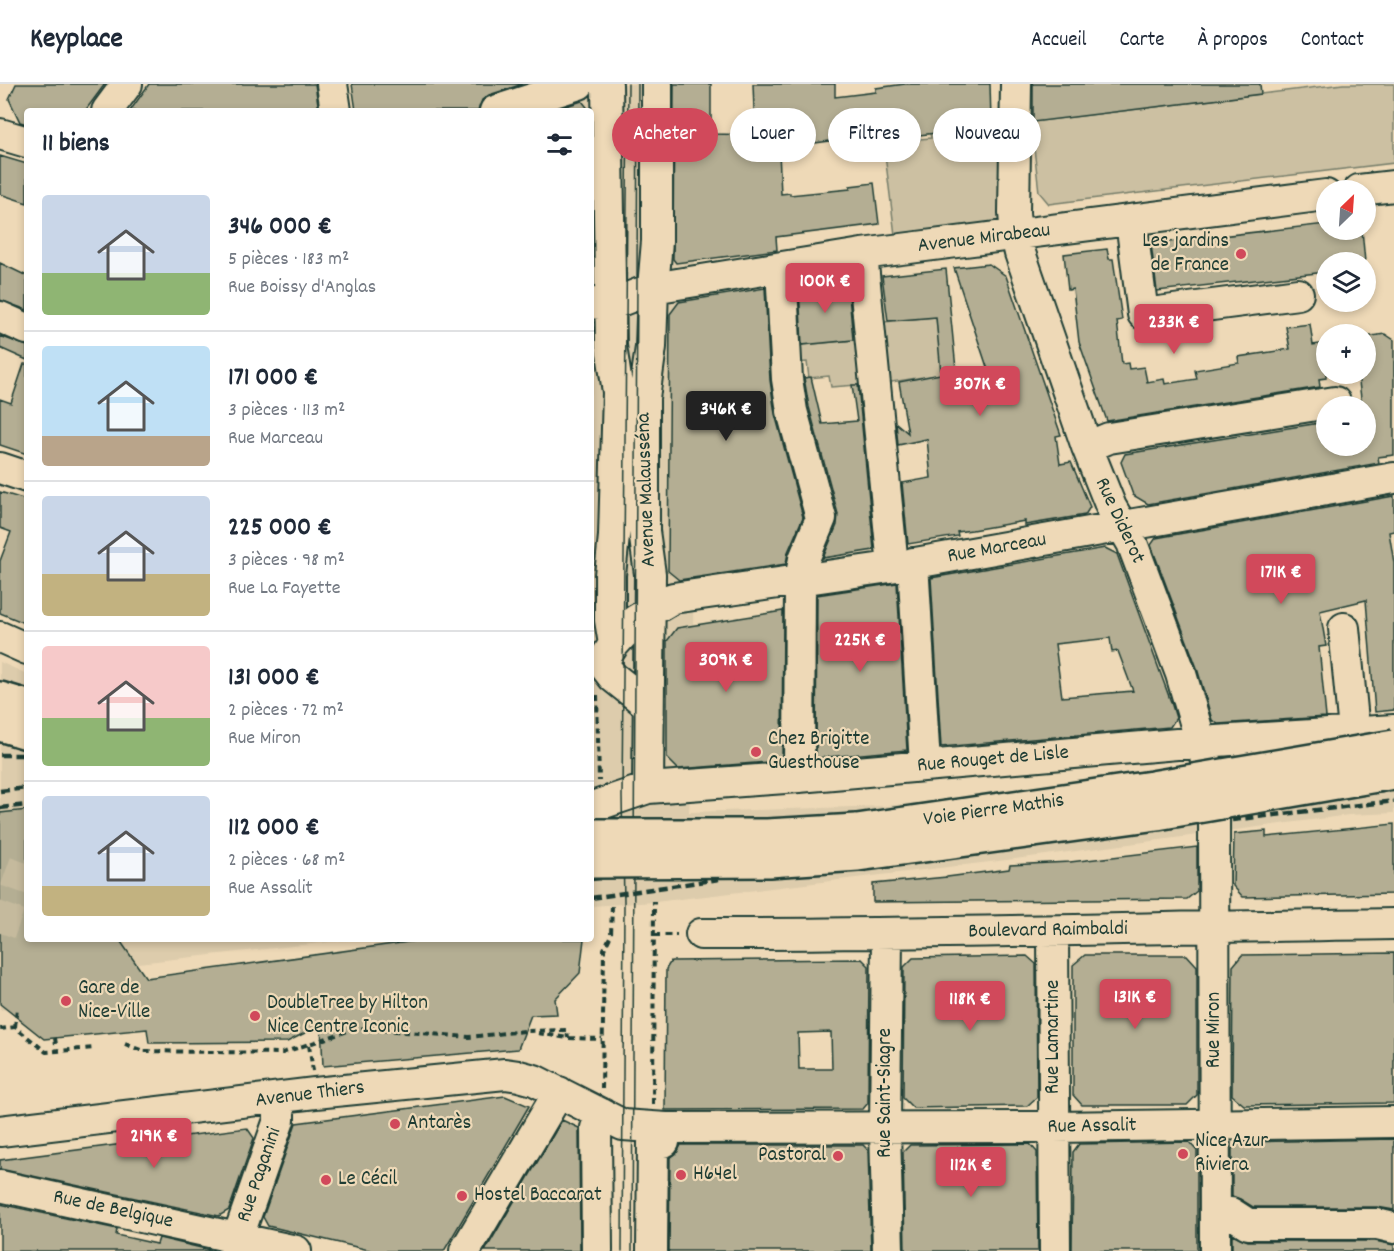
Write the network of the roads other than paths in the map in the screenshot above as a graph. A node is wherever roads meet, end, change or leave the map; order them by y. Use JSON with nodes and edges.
{"nodes":[{"id":1,"x":127,"y":84,"type":"edge"},
{"id":2,"x":332,"y":84,"type":"edge"},
{"id":3,"x":579,"y":84,"type":"edge"},
{"id":4,"x":607,"y":84,"type":"edge"},
{"id":5,"x":657,"y":84,"type":"edge"},
{"id":6,"x":1016,"y":84,"type":"edge"},
{"id":7,"x":109,"y":108,"type":"edge"},
{"id":8,"x":336,"y":108,"type":"edge"},
{"id":9,"x":504,"y":108,"type":"edge"},
{"id":10,"x":0,"y":134,"type":"edge"},
{"id":11,"x":24,"y":141,"type":"edge"},
{"id":12,"x":1394,"y":186,"type":"edge"},
{"id":13,"x":1376,"y":188,"type":"edge"},
{"id":14,"x":1316,"y":196,"type":"edge"},
{"id":15,"x":1131,"y":220,"type":"junction"},
{"id":16,"x":1016,"y":236,"type":"junction"},
{"id":17,"x":861,"y":254,"type":"junction"},
{"id":18,"x":781,"y":268,"type":"junction"},
{"id":19,"x":653,"y":288,"type":"junction"},
{"id":20,"x":1298,"y":294,"type":"dead end"},
{"id":21,"x":600,"y":304,"type":"edge"},
{"id":22,"x":0,"y":317,"type":"edge"},
{"id":23,"x":24,"y":328,"type":"edge"},
{"id":24,"x":1316,"y":405,"type":"edge"},
{"id":25,"x":1087,"y":447,"type":"junction"},
{"id":26,"x":0,"y":468,"type":"edge"},
{"id":27,"x":24,"y":476,"type":"edge"},
{"id":28,"x":1394,"y":478,"type":"edge"},
{"id":29,"x":1122,"y":526,"type":"junction"},
{"id":30,"x":903,"y":564,"type":"junction"},
{"id":31,"x":800,"y":580,"type":"junction"},
{"id":32,"x":650,"y":611,"type":"junction"},
{"id":33,"x":1344,"y":628,"type":"dead end"},
{"id":34,"x":0,"y":637,"type":"edge"},
{"id":35,"x":24,"y":648,"type":"edge"},
{"id":36,"x":601,"y":666,"type":"edge"},
{"id":37,"x":0,"y":699,"type":"edge"},
{"id":38,"x":24,"y":705,"type":"edge"},
{"id":39,"x":648,"y":705,"type":"junction"},
{"id":40,"x":0,"y":724,"type":"edge"},
{"id":41,"x":1394,"y":730,"type":"edge"},
{"id":42,"x":24,"y":731,"type":"edge"},
{"id":43,"x":1354,"y":731,"type":"junction"},
{"id":44,"x":1200,"y":742,"type":"junction"},
{"id":45,"x":1394,"y":747,"type":"edge"},
{"id":46,"x":925,"y":765,"type":"junction"},
{"id":47,"x":1394,"y":772,"type":"edge"},
{"id":48,"x":799,"y":777,"type":"junction"},
{"id":49,"x":648,"y":788,"type":"junction"},
{"id":50,"x":1214,"y":809,"type":"joint"},
{"id":51,"x":594,"y":815,"type":"edge"},
{"id":52,"x":594,"y":816,"type":"edge"},
{"id":53,"x":594,"y":861,"type":"edge"},
{"id":54,"x":1394,"y":924,"type":"edge"},
{"id":55,"x":1215,"y":927,"type":"junction"},
{"id":56,"x":1053,"y":931,"type":"junction"},
{"id":57,"x":701,"y":934,"type":"dead end"},
{"id":58,"x":887,"y":935,"type":"junction"},
{"id":59,"x":558,"y":1092,"type":"junction"},
{"id":60,"x":279,"y":1099,"type":"junction"},
{"id":61,"x":605,"y":1109,"type":"junction"},
{"id":62,"x":1394,"y":1122,"type":"edge"},
{"id":63,"x":1215,"y":1126,"type":"junction"},
{"id":64,"x":1054,"y":1127,"type":"junction"},
{"id":65,"x":666,"y":1128,"type":"junction"},
{"id":66,"x":885,"y":1128,"type":"junction"},
{"id":67,"x":0,"y":1131,"type":"edge"},
{"id":68,"x":0,"y":1186,"type":"edge"},
{"id":69,"x":1216,"y":1213,"type":"junction"},
{"id":70,"x":1394,"y":1228,"type":"edge"},
{"id":71,"x":235,"y":1244,"type":"edge"},
{"id":72,"x":296,"y":1251,"type":"edge"},
{"id":73,"x":465,"y":1251,"type":"edge"},
{"id":74,"x":597,"y":1251,"type":"edge"},
{"id":75,"x":652,"y":1251,"type":"edge"},
{"id":76,"x":888,"y":1251,"type":"edge"},
{"id":77,"x":1055,"y":1251,"type":"edge"},
{"id":78,"x":1215,"y":1251,"type":"edge"}],
"edges":[{"from":1,"to":7,"type":"street"},
{"from":2,"to":8,"type":"street"},
{"from":3,"to":9,"type":"street"},
{"from":4,"to":21,"type":"street","name":"Avenue Malausséna"},
{"from":5,"to":19,"type":"street","name":"Avenue Malausséna"},
{"from":6,"to":16,"type":"street","name":"Rue Diderot"},
{"from":10,"to":11,"type":"street"},
{"from":12,"to":13,"type":"street"},
{"from":14,"to":15,"type":"street","name":"Avenue Mirabeau"},
{"from":15,"to":16,"type":"street","name":"Avenue Mirabeau"},
{"from":15,"to":20,"type":"street"},
{"from":16,"to":17,"type":"street","name":"Avenue Mirabeau"},
{"from":16,"to":25,"type":"street","name":"Rue Diderot"},
{"from":17,"to":18,"type":"street","name":"Avenue Mirabeau"},
{"from":17,"to":30,"type":"street"},
{"from":18,"to":19,"type":"street","name":"Avenue Mirabeau"},
{"from":18,"to":31,"type":"street"},
{"from":19,"to":21,"type":"street","name":"Avenue Mirabeau"},
{"from":19,"to":32,"type":"street","name":"Avenue Malausséna"},
{"from":21,"to":36,"type":"street","name":"Avenue Malausséna"},
{"from":22,"to":23,"type":"street"},
{"from":24,"to":25,"type":"street"},
{"from":25,"to":29,"type":"street","name":"Rue Diderot"},
{"from":26,"to":27,"type":"street"},
{"from":28,"to":29,"type":"street","name":"Rue Marceau"},
{"from":29,"to":30,"type":"street","name":"Rue Marceau"},
{"from":29,"to":44,"type":"street","name":"Rue Diderot"},
{"from":30,"to":31,"type":"street","name":"Rue Marceau"},
{"from":30,"to":46,"type":"street"},
{"from":31,"to":32,"type":"street","name":"Rue Marceau"},
{"from":31,"to":48,"type":"street"},
{"from":32,"to":36,"type":"street","name":"Rue Marceau"},
{"from":32,"to":39,"type":"street","name":"Avenue Malausséna"},
{"from":33,"to":43,"type":"street"},
{"from":34,"to":35,"type":"street"},
{"from":36,"to":39,"type":"street"},
{"from":37,"to":38,"type":"highway"},
{"from":39,"to":49,"type":"street","name":"Avenue Malausséna"},
{"from":40,"to":42,"type":"highway"},
{"from":41,"to":43,"type":"street","name":"Rue Rouget de Lisle"},
{"from":43,"to":44,"type":"street","name":"Rue Rouget de Lisle"},
{"from":44,"to":46,"type":"street","name":"Rue Rouget de Lisle"},
{"from":44,"to":50,"type":"street","name":"Rue Diderot"},
{"from":45,"to":52,"type":"highway","name":"Voie Pierre Mathis","bridge":true},
{"from":46,"to":48,"type":"street","name":"Rue Rouget de Lisle"},
{"from":47,"to":53,"type":"highway","name":"Voie Pierre Mathis","bridge":true},
{"from":48,"to":49,"type":"street","name":"Rue Rouget de Lisle"},
{"from":49,"to":51,"type":"street","name":"Rue Rouget de Lisle"},
{"from":50,"to":55,"type":"street","name":"Rue Miron"},
{"from":54,"to":55,"type":"street","name":"Boulevard Raimbaldi"},
{"from":55,"to":56,"type":"street","name":"Boulevard Raimbaldi"},
{"from":55,"to":63,"type":"street","name":"Rue Miron"},
{"from":56,"to":58,"type":"street","name":"Boulevard Raimbaldi"},
{"from":56,"to":64,"type":"street","name":"Rue Lamartine"},
{"from":57,"to":58,"type":"street","name":"Boulevard Raimbaldi"},
{"from":58,"to":66,"type":"street","name":"Rue Saint-Siagre"},
{"from":59,"to":60,"type":"street","name":"Avenue Thiers"},
{"from":59,"to":61,"type":"street","name":"Avenue Thiers"},
{"from":59,"to":73,"type":"street"},
{"from":60,"to":67,"type":"street","name":"Avenue Thiers"},
{"from":60,"to":71,"type":"street","name":"Rue Paganini"},
{"from":61,"to":65,"type":"street","name":"Rue Assalit"},
{"from":61,"to":74,"type":"street"},
{"from":62,"to":63,"type":"street","name":"Rue Assalit"},
{"from":63,"to":64,"type":"street","name":"Rue Assalit"},
{"from":63,"to":69,"type":"street","name":"Rue Miron"},
{"from":64,"to":66,"type":"street","name":"Rue Assalit"},
{"from":64,"to":77,"type":"street","name":"Rue Lamartine"},
{"from":65,"to":66,"type":"street","name":"Rue Assalit"},
{"from":65,"to":75,"type":"street"},
{"from":66,"to":76,"type":"street","name":"Rue Saint-Siagre"},
{"from":68,"to":71,"type":"street","name":"Rue de Belgique"},
{"from":69,"to":70,"type":"street"},
{"from":69,"to":78,"type":"street","name":"Rue Miron"},
{"from":71,"to":72,"type":"street","name":"Rue de Belgique"}]}
